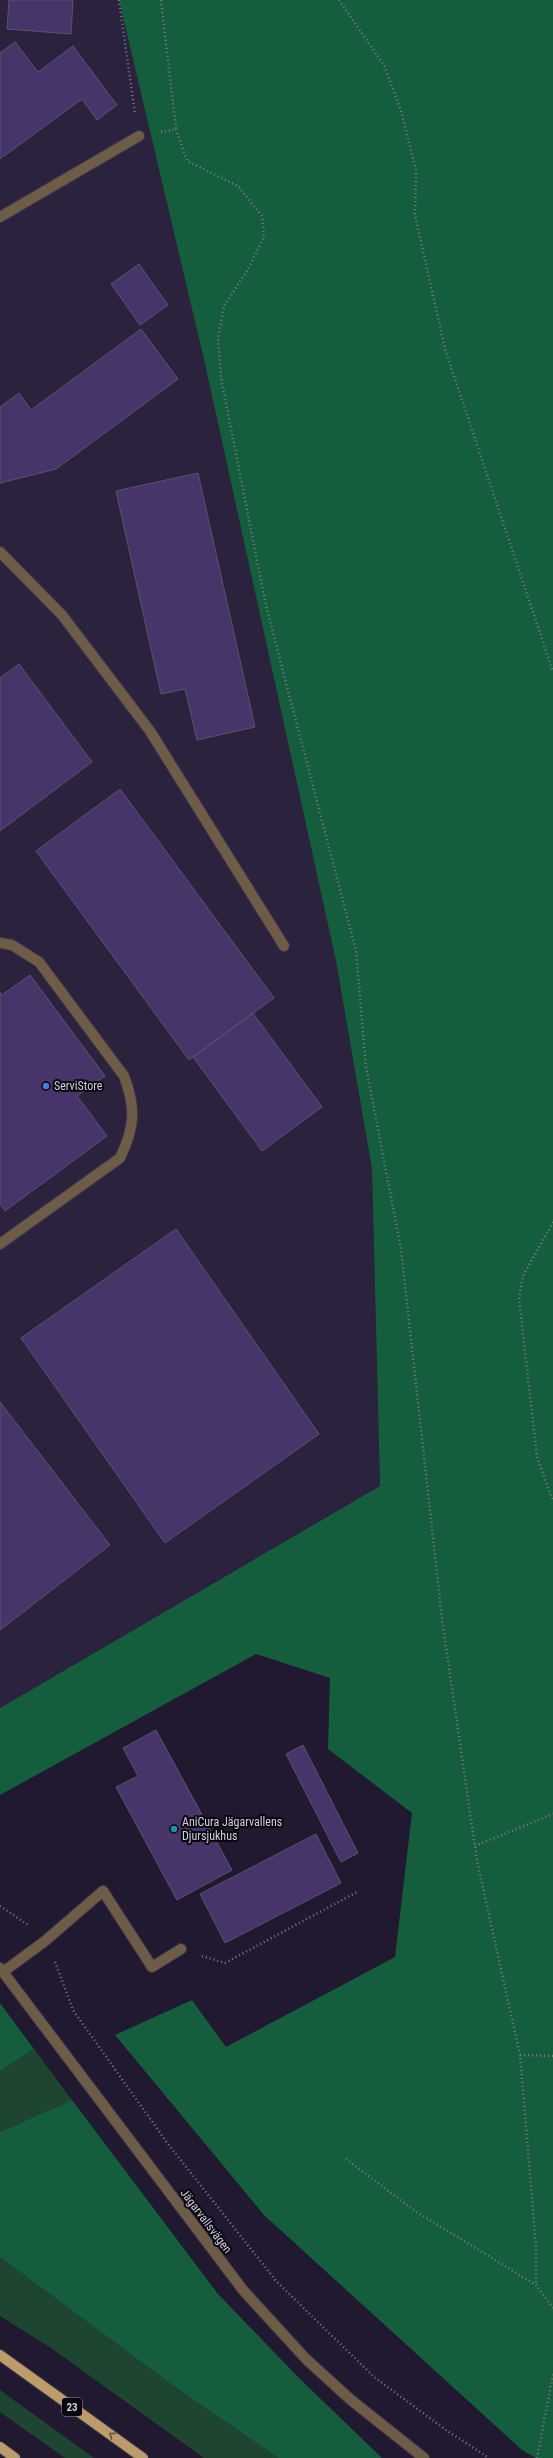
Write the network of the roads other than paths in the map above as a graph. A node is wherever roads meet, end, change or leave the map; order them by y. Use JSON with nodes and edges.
{"nodes":[{"id":1,"x":139,"y":136,"type":"road end"},
{"id":2,"x":0,"y":217,"type":"edge"},
{"id":3,"x":0,"y":552,"type":"edge"},
{"id":4,"x":0,"y":943,"type":"edge"},
{"id":5,"x":284,"y":946,"type":"dead end"},
{"id":6,"x":0,"y":1244,"type":"edge"},
{"id":7,"x":181,"y":1949,"type":"road end"},
{"id":8,"x":1,"y":1970,"type":"edge"},
{"id":9,"x":0,"y":2355,"type":"edge"},
{"id":10,"x":0,"y":2448,"type":"edge"},
{"id":11,"x":15,"y":2458,"type":"edge"},
{"id":12,"x":143,"y":2458,"type":"edge"},
{"id":13,"x":424,"y":2458,"type":"edge"}],
"edges":[{"from":1,"to":2,"type":"street"},
{"from":3,"to":5,"type":"street"},
{"from":4,"to":6,"type":"street"},
{"from":7,"to":8,"type":"street"},
{"from":8,"to":13,"type":"street","name":"Jägarvallsvägen"},
{"from":12,"to":9,"type":"main road","number":"23","one_way":true},
{"from":10,"to":11,"type":"main road"}]}
